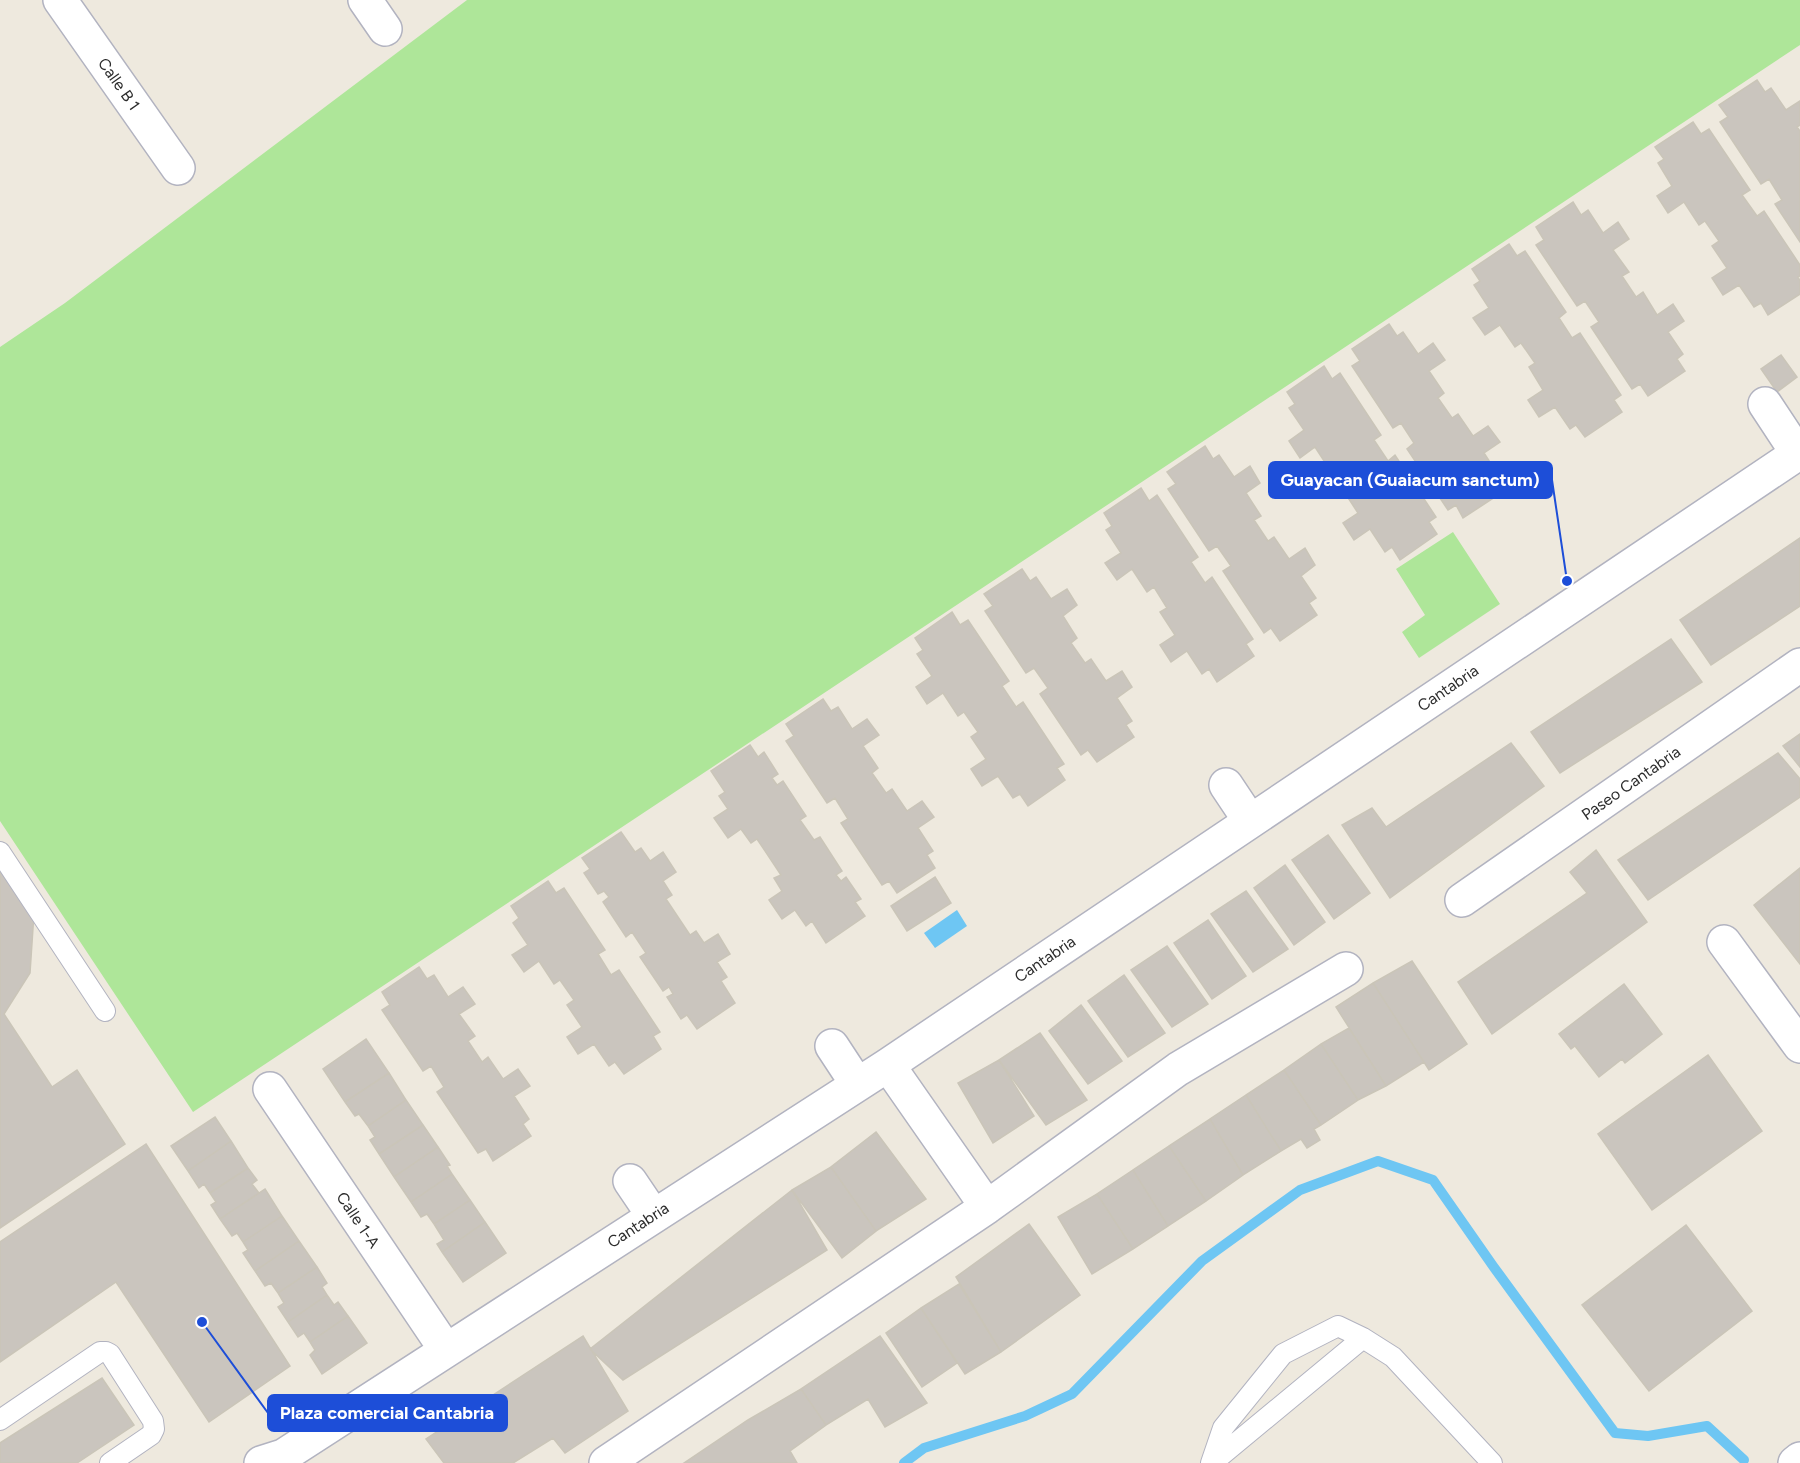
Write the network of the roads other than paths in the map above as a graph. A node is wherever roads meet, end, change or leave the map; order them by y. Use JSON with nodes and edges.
{"nodes":[{"id":1,"x":60,"y":0,"type":"edge"},
{"id":2,"x":365,"y":0,"type":"edge"},
{"id":3,"x":385,"y":29,"type":"dead end"},
{"id":4,"x":178,"y":168,"type":"dead end"},
{"id":5,"x":1765,"y":404,"type":"dead end"},
{"id":6,"x":1799,"y":453,"type":"edge"},
{"id":7,"x":1800,"y":665,"type":"edge"},
{"id":8,"x":1226,"y":785,"type":"dead end"},
{"id":9,"x":1250,"y":821,"type":"junction"},
{"id":10,"x":0,"y":852,"type":"edge"},
{"id":11,"x":1462,"y":900,"type":"dead end"},
{"id":12,"x":1724,"y":942,"type":"dead end"},
{"id":13,"x":1346,"y":969,"type":"dead end"},
{"id":14,"x":105,"y":1011,"type":"dead end"},
{"id":15,"x":832,"y":1046,"type":"dead end"},
{"id":16,"x":1800,"y":1046,"type":"edge"},
{"id":17,"x":888,"y":1065,"type":"junction"},
{"id":18,"x":857,"y":1084,"type":"junction"},
{"id":19,"x":270,"y":1089,"type":"dead end"},
{"id":20,"x":630,"y":1181,"type":"dead end"},
{"id":21,"x":987,"y":1207,"type":"junction"},
{"id":22,"x":653,"y":1215,"type":"junction"},
{"id":23,"x":1363,"y":1338,"type":"junction"},
{"id":24,"x":446,"y":1350,"type":"junction"},
{"id":25,"x":0,"y":1420,"type":"edge"},
{"id":26,"x":1800,"y":1459,"type":"edge"},
{"id":27,"x":274,"y":1461,"type":"edge"},
{"id":28,"x":110,"y":1463,"type":"edge"},
{"id":29,"x":606,"y":1463,"type":"edge"},
{"id":30,"x":1212,"y":1463,"type":"edge"},
{"id":31,"x":1492,"y":1463,"type":"edge"},
{"id":32,"x":1795,"y":1463,"type":"edge"}],
"edges":[{"from":1,"to":4,"type":"street","name":"Calle B 1"},
{"from":2,"to":3,"type":"street"},
{"from":5,"to":6,"type":"street"},
{"from":6,"to":9,"type":"street","name":"Cantabria"},
{"from":7,"to":11,"type":"street","name":"Paseo Cantabria"},
{"from":8,"to":9,"type":"street"},
{"from":9,"to":17,"type":"street","name":"Cantabria"},
{"from":10,"to":14,"type":"lane"},
{"from":12,"to":16,"type":"street"},
{"from":13,"to":21,"type":"street"},
{"from":15,"to":18,"type":"street"},
{"from":17,"to":18,"type":"street","name":"Cantabria"},
{"from":17,"to":21,"type":"street"},
{"from":18,"to":22,"type":"street","name":"Cantabria"},
{"from":19,"to":24,"type":"street","name":"Calle 1-A"},
{"from":20,"to":22,"type":"street"},
{"from":21,"to":29,"type":"street"},
{"from":22,"to":24,"type":"street","name":"Cantabria"},
{"from":23,"to":30,"type":"lane"},
{"from":23,"to":30,"type":"lane"},
{"from":23,"to":31,"type":"lane"},
{"from":24,"to":27,"type":"street","name":"Cantabria"},
{"from":25,"to":28,"type":"lane"},
{"from":26,"to":32,"type":"street"}]}
